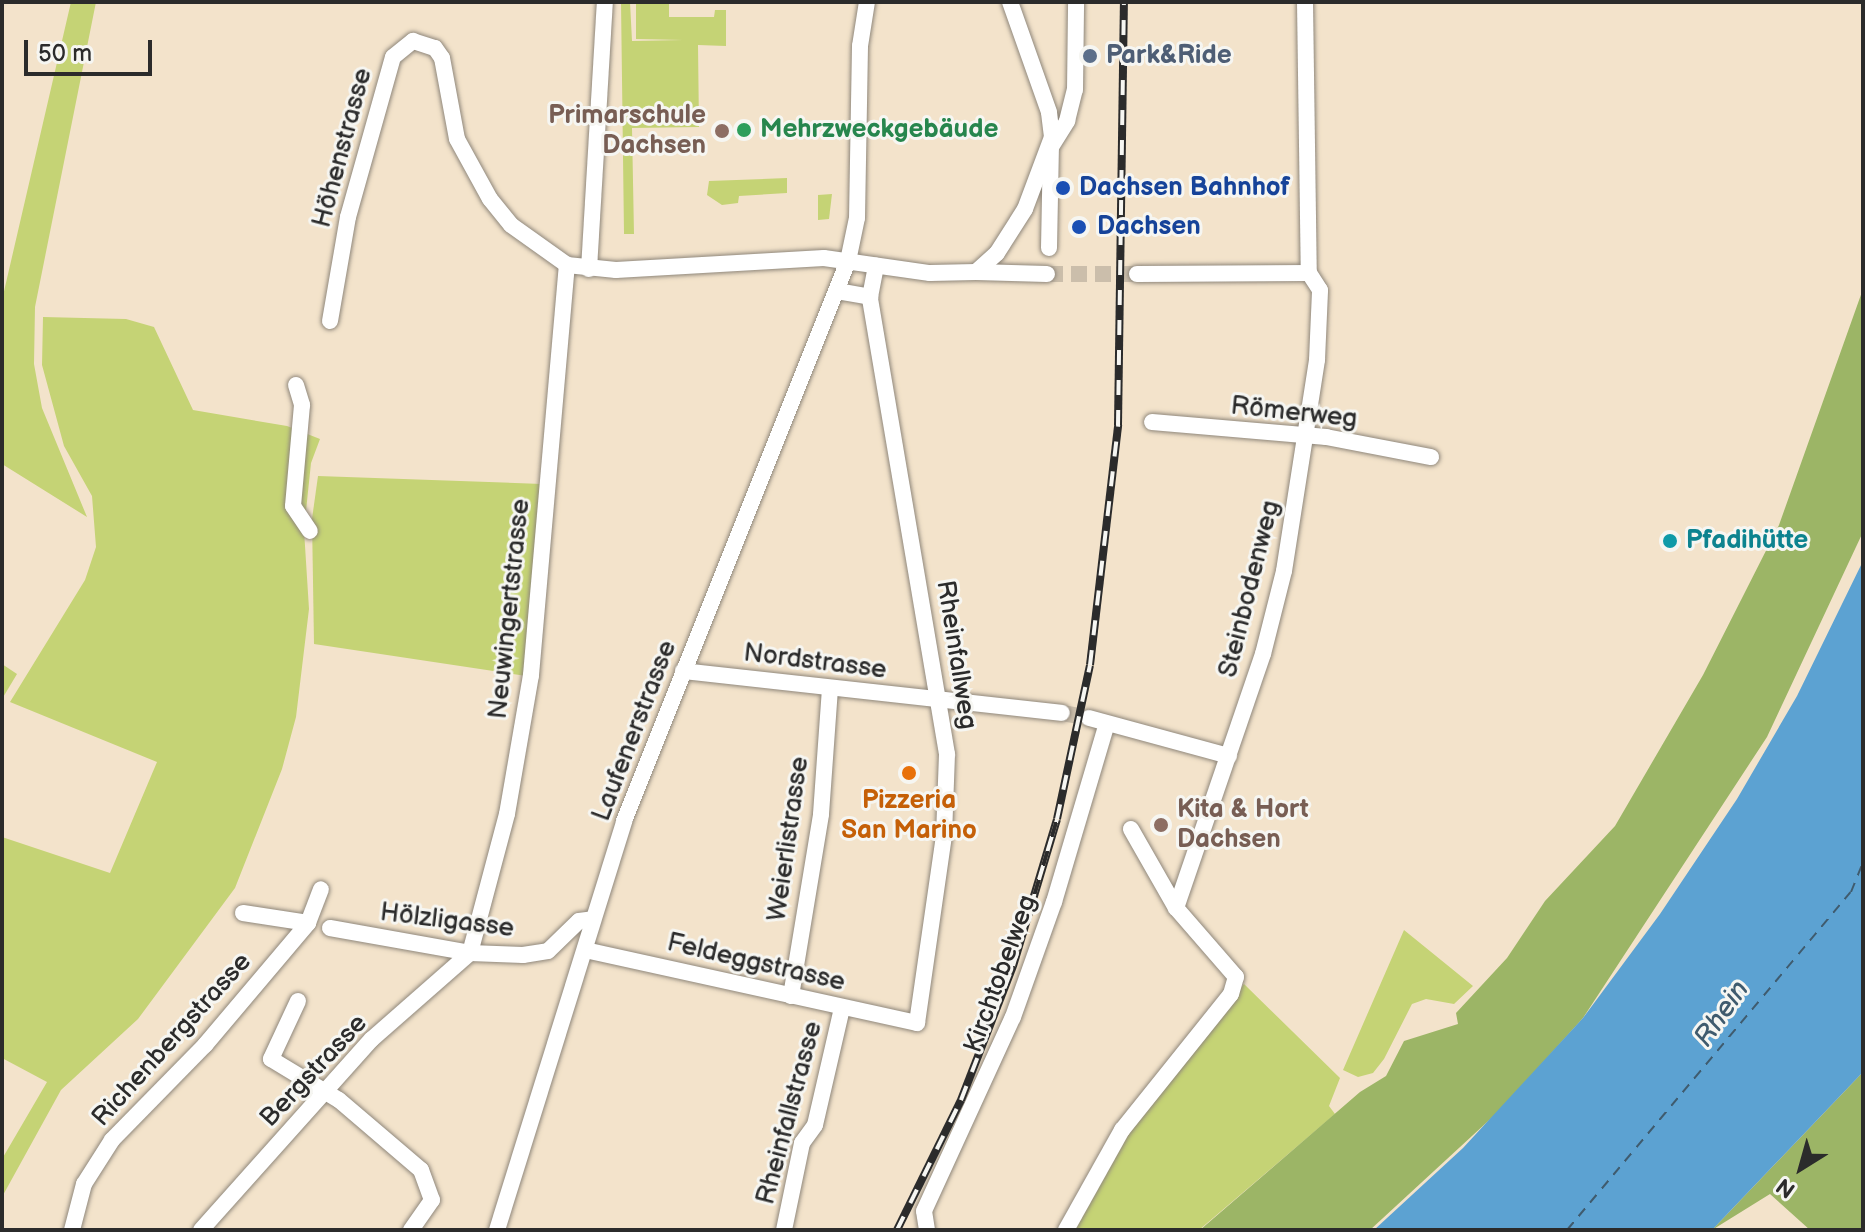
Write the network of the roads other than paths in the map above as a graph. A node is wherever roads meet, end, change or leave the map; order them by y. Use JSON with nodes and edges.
{"nodes":[{"id":1,"x":605,"y":2,"type":"edge"},
{"id":2,"x":867,"y":2,"type":"edge"},
{"id":3,"x":1010,"y":2,"type":"edge"},
{"id":4,"x":1076,"y":2,"type":"edge"},
{"id":5,"x":1305,"y":2,"type":"edge"},
{"id":6,"x":1051,"y":147,"type":"junction"},
{"id":7,"x":1025,"y":209,"type":"junction"},
{"id":8,"x":1050,"y":209,"type":"junction"},
{"id":9,"x":1049,"y":248,"type":"dead end"},
{"id":10,"x":848,"y":261,"type":"junction"},
{"id":11,"x":567,"y":265,"type":"junction"},
{"id":12,"x":876,"y":266,"type":"junction"},
{"id":13,"x":589,"y":269,"type":"junction"},
{"id":14,"x":976,"y":272,"type":"junction"},
{"id":15,"x":1309,"y":273,"type":"junction"},
{"id":16,"x":1047,"y":274,"type":"tunnel mouth"},
{"id":17,"x":1137,"y":274,"type":"tunnel mouth"},
{"id":18,"x":837,"y":291,"type":"junction"},
{"id":19,"x":870,"y":297,"type":"junction"},
{"id":20,"x":330,"y":321,"type":"dead end"},
{"id":21,"x":296,"y":385,"type":"dead end"},
{"id":22,"x":1152,"y":422,"type":"dead end"},
{"id":23,"x":1307,"y":437,"type":"junction"},
{"id":24,"x":1431,"y":457,"type":"dead end"},
{"id":25,"x":310,"y":531,"type":"dead end"},
{"id":26,"x":683,"y":671,"type":"junction"},
{"id":27,"x":830,"y":688,"type":"junction"},
{"id":28,"x":941,"y":700,"type":"junction"},
{"id":29,"x":1062,"y":713,"type":"tunnel mouth"},
{"id":30,"x":1089,"y":718,"type":"tunnel mouth"},
{"id":31,"x":1106,"y":727,"type":"junction"},
{"id":32,"x":1229,"y":756,"type":"junction"},
{"id":33,"x":1131,"y":829,"type":"dead end"},
{"id":34,"x":321,"y":889,"type":"dead end"},
{"id":35,"x":1176,"y":908,"type":"junction"},
{"id":36,"x":243,"y":913,"type":"dead end"},
{"id":37,"x":593,"y":919,"type":"junction"},
{"id":38,"x":308,"y":923,"type":"junction"},
{"id":39,"x":330,"y":928,"type":"dead end"},
{"id":40,"x":585,"y":950,"type":"junction"},
{"id":41,"x":470,"y":953,"type":"junction"},
{"id":42,"x":791,"y":996,"type":"junction"},
{"id":43,"x":298,"y":1001,"type":"dead end"},
{"id":44,"x":842,"y":1008,"type":"junction"},
{"id":45,"x":917,"y":1023,"type":"joint"},
{"id":46,"x":323,"y":1093,"type":"junction"},
{"id":47,"x":72,"y":1230,"type":"edge"},
{"id":48,"x":201,"y":1230,"type":"edge"},
{"id":49,"x":411,"y":1230,"type":"edge"},
{"id":50,"x":497,"y":1230,"type":"edge"},
{"id":51,"x":784,"y":1230,"type":"edge"},
{"id":52,"x":927,"y":1230,"type":"edge"},
{"id":53,"x":1066,"y":1230,"type":"edge"}],
"edges":[{"from":1,"to":13,"type":"street"},
{"from":2,"to":10,"type":"street","name":"Laufenerstrasse"},
{"from":3,"to":6,"type":"street"},
{"from":4,"to":6,"type":"street"},
{"from":5,"to":15,"type":"street","name":"Steinbodenweg"},
{"from":6,"to":7,"type":"street"},
{"from":6,"to":8,"type":"street"},
{"from":7,"to":8,"type":"street"},
{"from":7,"to":14,"type":"street"},
{"from":8,"to":9,"type":"street"},
{"from":10,"to":12,"type":"street","name":"Höhenstrasse"},
{"from":10,"to":13,"type":"street","name":"Höhenstrasse"},
{"from":10,"to":18,"type":"street","name":"Laufenerstrasse"},
{"from":11,"to":13,"type":"street","name":"Höhenstrasse"},
{"from":11,"to":20,"type":"street","name":"Höhenstrasse"},
{"from":11,"to":41,"type":"street","name":"Neuwingertstrasse"},
{"from":12,"to":14,"type":"street","name":"Höhenstrasse"},
{"from":12,"to":19,"type":"street","name":"Rheinfallweg"},
{"from":14,"to":16,"type":"street","name":"Höhenstrasse"},
{"from":15,"to":17,"type":"street"},
{"from":15,"to":23,"type":"street","name":"Steinbodenweg"},
{"from":18,"to":19,"type":"street"},
{"from":18,"to":26,"type":"street","name":"Laufenerstrasse"},
{"from":19,"to":28,"type":"street","name":"Rheinfallweg"},
{"from":21,"to":25,"type":"street"},
{"from":22,"to":23,"type":"street","name":"Römerweg"},
{"from":23,"to":24,"type":"street","name":"Römerweg"},
{"from":23,"to":32,"type":"street","name":"Steinbodenweg"},
{"from":26,"to":27,"type":"street","name":"Nordstrasse"},
{"from":26,"to":37,"type":"street","name":"Laufenerstrasse"},
{"from":27,"to":28,"type":"street","name":"Nordstrasse"},
{"from":27,"to":42,"type":"street","name":"Weierlistrasse"},
{"from":28,"to":29,"type":"street","name":"Nordstrasse"},
{"from":28,"to":45,"type":"street","name":"Rheinfallweg"},
{"from":30,"to":31,"type":"street"},
{"from":31,"to":32,"type":"street"},
{"from":31,"to":52,"type":"street","name":"Kirchtobelweg"},
{"from":32,"to":35,"type":"street","name":"Steinbodenweg"},
{"from":33,"to":35,"type":"street"},
{"from":34,"to":38,"type":"street","name":"Richenbergstrasse"},
{"from":35,"to":53,"type":"street"},
{"from":36,"to":38,"type":"street"},
{"from":37,"to":40,"type":"street","name":"Laufenerstrasse"},
{"from":37,"to":41,"type":"street","name":"Hölzligasse"},
{"from":38,"to":47,"type":"street","name":"Richenbergstrasse"},
{"from":39,"to":41,"type":"street","name":"Hölzligasse"},
{"from":40,"to":42,"type":"street","name":"Feldeggstrasse"},
{"from":40,"to":50,"type":"street","name":"Laufenerstrasse"},
{"from":41,"to":46,"type":"street","name":"Bergstrasse"},
{"from":42,"to":44,"type":"street","name":"Feldeggstrasse"},
{"from":43,"to":46,"type":"street"},
{"from":44,"to":45,"type":"street","name":"Feldeggstrasse"},
{"from":44,"to":51,"type":"street","name":"Rheinfallstrasse"},
{"from":46,"to":48,"type":"street","name":"Bergstrasse"},
{"from":46,"to":49,"type":"street"}]}
